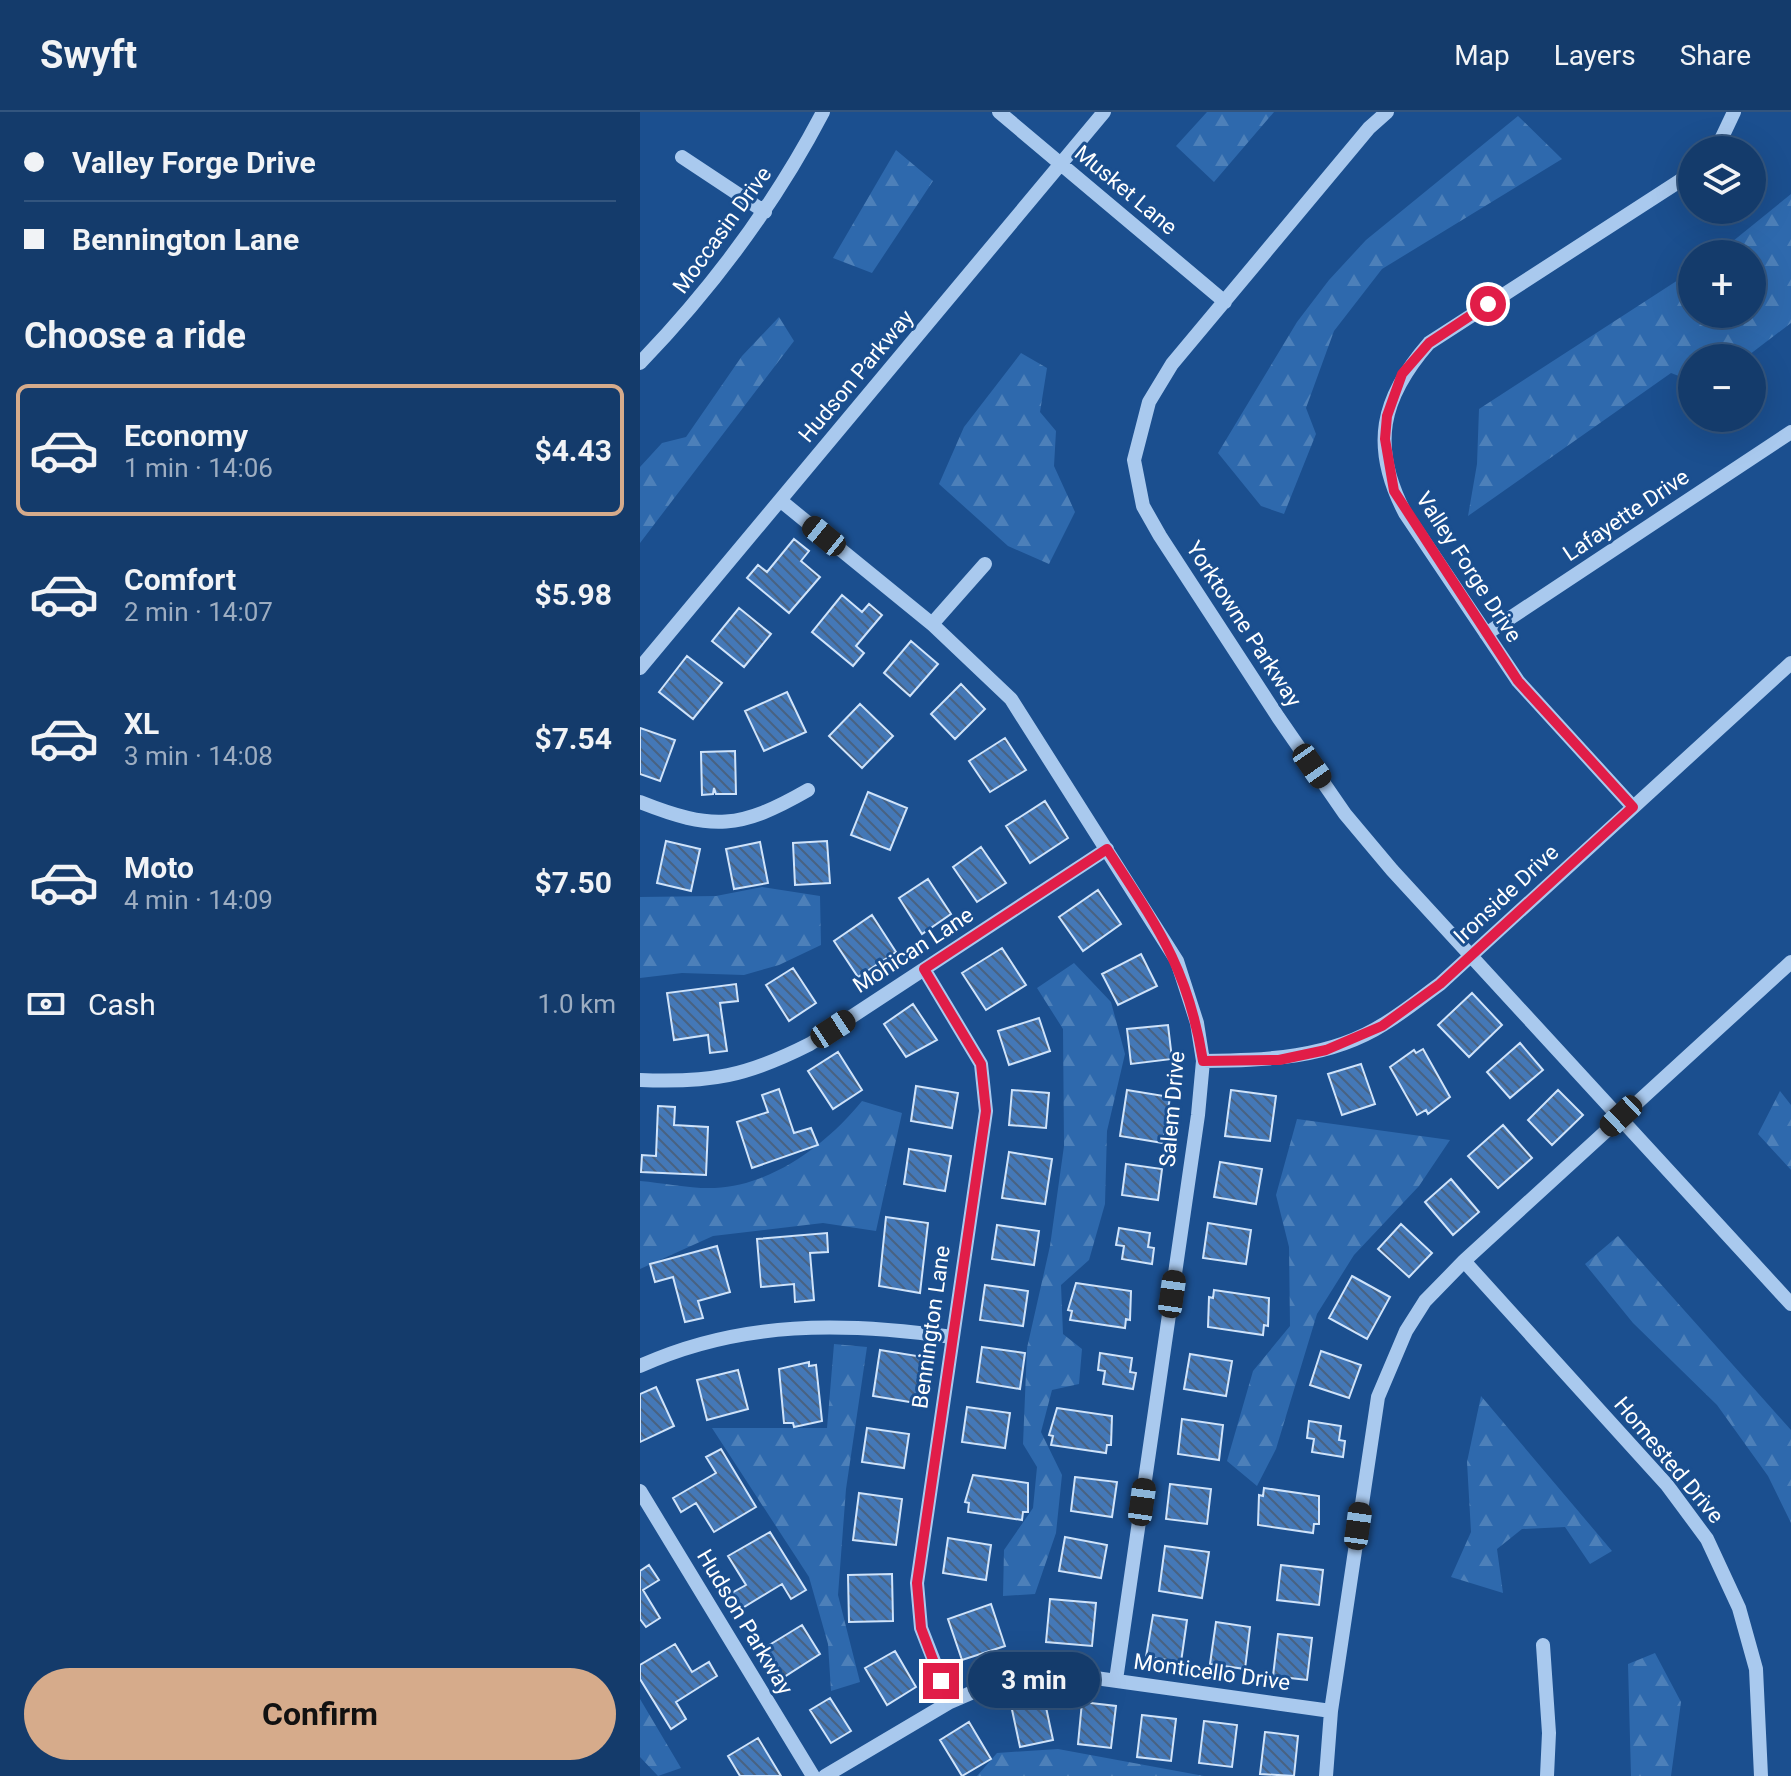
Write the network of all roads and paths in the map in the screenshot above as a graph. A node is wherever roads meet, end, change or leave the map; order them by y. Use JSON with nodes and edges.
{"nodes":[{"id":1,"x":823,"y":112,"type":"edge"},
{"id":2,"x":999,"y":112,"type":"edge"},
{"id":3,"x":1104,"y":112,"type":"edge"},
{"id":4,"x":1387,"y":112,"type":"edge"},
{"id":5,"x":1734,"y":112,"type":"edge"},
{"id":6,"x":1723,"y":136,"type":"edge"},
{"id":7,"x":682,"y":157,"type":"dead end"},
{"id":8,"x":1061,"y":164,"type":"junction"},
{"id":9,"x":1678,"y":182,"type":"edge"},
{"id":10,"x":765,"y":212,"type":"junction"},
{"id":11,"x":1225,"y":302,"type":"junction"},
{"id":12,"x":640,"y":363,"type":"edge"},
{"id":13,"x":1791,"y":432,"type":"edge"},
{"id":14,"x":781,"y":501,"type":"junction"},
{"id":15,"x":985,"y":564,"type":"dead end"},
{"id":16,"x":932,"y":624,"type":"junction"},
{"id":17,"x":1486,"y":634,"type":"junction"},
{"id":18,"x":1791,"y":663,"type":"edge"},
{"id":19,"x":640,"y":668,"type":"edge"},
{"id":20,"x":808,"y":790,"type":"dead end"},
{"id":21,"x":640,"y":802,"type":"edge"},
{"id":22,"x":1633,"y":807,"type":"junction"},
{"id":23,"x":1107,"y":849,"type":"junction"},
{"id":24,"x":1473,"y":954,"type":"junction"},
{"id":25,"x":924,"y":969,"type":"junction"},
{"id":26,"x":1788,"y":971,"type":"edge"},
{"id":27,"x":1203,"y":1061,"type":"junction"},
{"id":28,"x":640,"y":1080,"type":"edge"},
{"id":29,"x":1621,"y":1116,"type":"junction"},
{"id":30,"x":1464,"y":1261,"type":"junction"},
{"id":31,"x":1791,"y":1304,"type":"edge"},
{"id":32,"x":952,"y":1337,"type":"junction"},
{"id":33,"x":640,"y":1366,"type":"edge"},
{"id":34,"x":640,"y":1491,"type":"edge"},
{"id":35,"x":1543,"y":1645,"type":"dead end"},
{"id":36,"x":1116,"y":1680,"type":"junction"},
{"id":37,"x":950,"y":1702,"type":"junction"},
{"id":38,"x":1331,"y":1711,"type":"junction"},
{"id":39,"x":813,"y":1776,"type":"edge"},
{"id":40,"x":825,"y":1776,"type":"edge"},
{"id":41,"x":1326,"y":1776,"type":"edge"},
{"id":42,"x":1547,"y":1776,"type":"edge"},
{"id":43,"x":1761,"y":1776,"type":"edge"}],
"edges":[{"from":1,"to":10,"type":"street","name":"Moccasin Drive"},
{"from":2,"to":8,"type":"street","name":"Musket Lane"},
{"from":3,"to":8,"type":"street","name":"Hudson Parkway"},
{"from":4,"to":11,"type":"street","name":"Yorktowne Parkway"},
{"from":5,"to":6,"type":"street"},
{"from":7,"to":10,"type":"street"},
{"from":8,"to":11,"type":"street","name":"Musket Lane"},
{"from":8,"to":14,"type":"street","name":"Hudson Parkway"},
{"from":9,"to":17,"type":"street","name":"Valley Forge Drive"},
{"from":10,"to":12,"type":"street","name":"Moccasin Drive"},
{"from":11,"to":24,"type":"street","name":"Yorktowne Parkway"},
{"from":13,"to":17,"type":"street","name":"Lafayette Drive"},
{"from":14,"to":16,"type":"street","name":"Salem Drive"},
{"from":14,"to":19,"type":"street","name":"Hudson Parkway"},
{"from":15,"to":16,"type":"street"},
{"from":16,"to":23,"type":"street","name":"Salem Drive"},
{"from":17,"to":22,"type":"street","name":"Valley Forge Drive"},
{"from":18,"to":22,"type":"street","name":"Ironside Drive"},
{"from":20,"to":21,"type":"street"},
{"from":22,"to":24,"type":"street","name":"Ironside Drive"},
{"from":23,"to":25,"type":"street","name":"Mohican Lane"},
{"from":23,"to":27,"type":"street","name":"Salem Drive"},
{"from":24,"to":27,"type":"street","name":"Ironside Drive"},
{"from":24,"to":29,"type":"street","name":"Yorktowne Parkway"},
{"from":25,"to":28,"type":"street","name":"Mohican Lane"},
{"from":25,"to":32,"type":"street","name":"Bennington Lane"},
{"from":26,"to":29,"type":"street"},
{"from":27,"to":36,"type":"street","name":"Salem Drive"},
{"from":29,"to":30,"type":"street"},
{"from":29,"to":31,"type":"street","name":"Yorktowne Parkway"},
{"from":30,"to":38,"type":"street"},
{"from":30,"to":43,"type":"street","name":"Homested Drive"},
{"from":32,"to":33,"type":"street"},
{"from":32,"to":37,"type":"street","name":"Bennington Lane"},
{"from":34,"to":39,"type":"street","name":"Hudson Parkway"},
{"from":35,"to":42,"type":"street"},
{"from":36,"to":37,"type":"street","name":"Monticello Drive"},
{"from":36,"to":38,"type":"street","name":"Monticello Drive"},
{"from":37,"to":40,"type":"street","name":"Monticello Drive"},
{"from":38,"to":41,"type":"street"}]}
